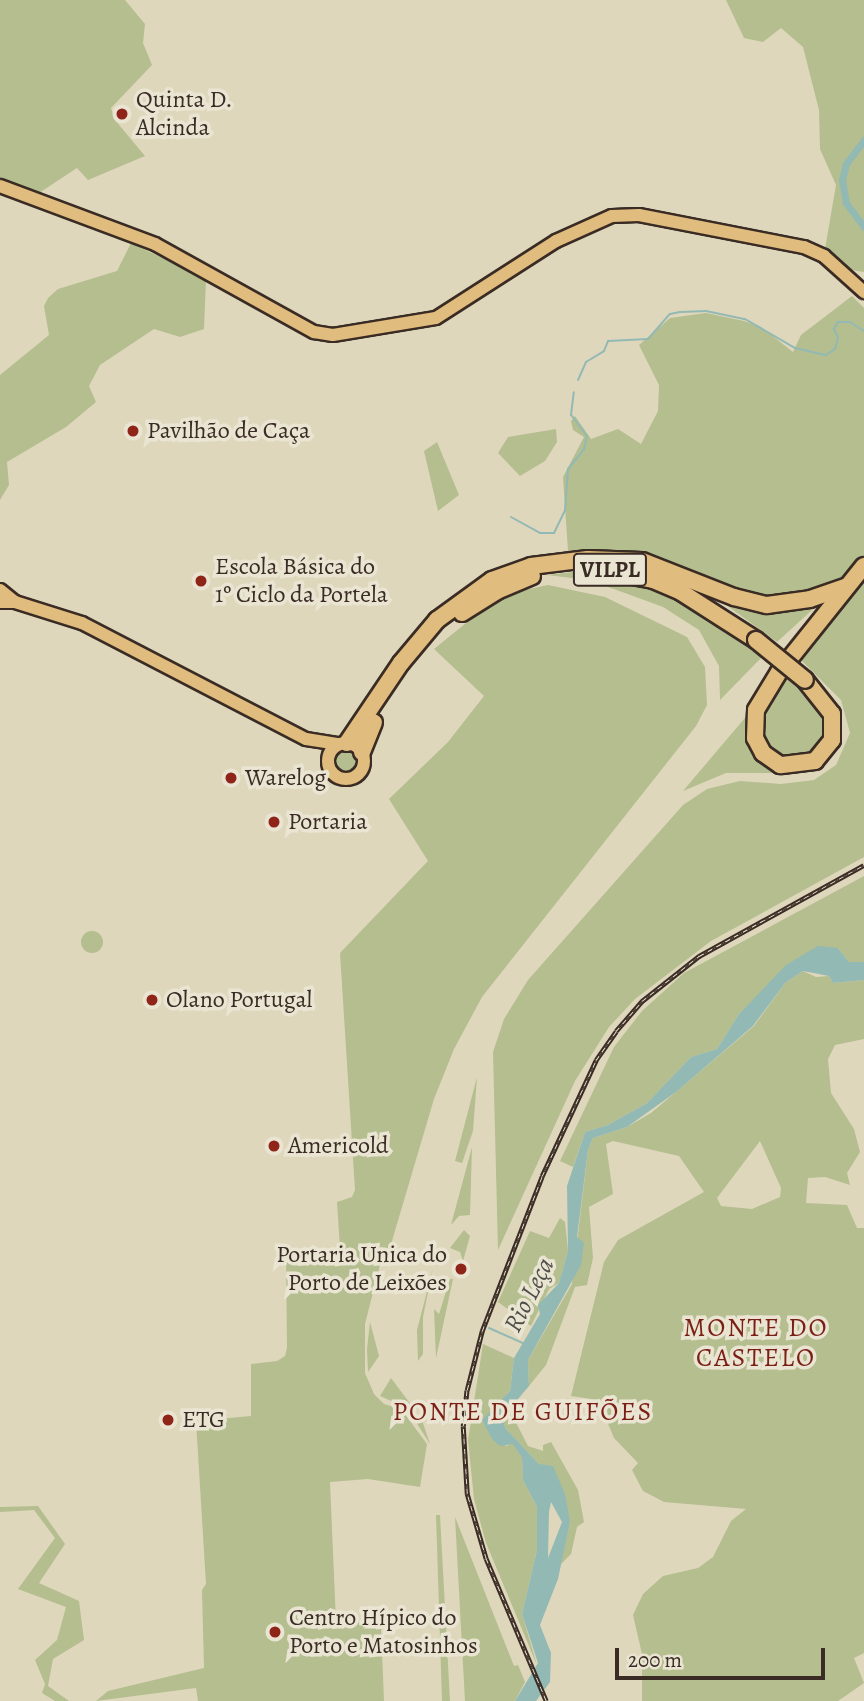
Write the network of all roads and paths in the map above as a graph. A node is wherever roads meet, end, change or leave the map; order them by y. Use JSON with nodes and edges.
{"nodes":[{"id":1,"x":0,"y":187,"type":"edge"},
{"id":2,"x":864,"y":292,"type":"edge"},
{"id":3,"x":864,"y":566,"type":"edge"},
{"id":4,"x":847,"y":586,"type":"junction"},
{"id":5,"x":0,"y":590,"type":"edge"},
{"id":6,"x":0,"y":602,"type":"edge"},
{"id":7,"x":15,"y":602,"type":"junction"},
{"id":8,"x":306,"y":739,"type":"junction"},
{"id":9,"x":343,"y":743,"type":"junction"},
{"id":10,"x":362,"y":752,"type":"junction"},
{"id":11,"x":327,"y":762,"type":"junction"}],
"edges":[{"from":1,"to":2,"type":"main road"},
{"from":3,"to":4,"type":"highway","number":"VILPL"},
{"from":4,"to":9,"type":"highway","number":"VILPL"},
{"from":4,"to":10,"type":"highway","number":"VILPL","bridge":true},
{"from":5,"to":7,"type":"main road"},
{"from":6,"to":7,"type":"main road"},
{"from":7,"to":8,"type":"main road"},
{"from":8,"to":9,"type":"main road"},
{"from":8,"to":11,"type":"main road"},
{"from":9,"to":10,"type":"main road"},
{"from":9,"to":11,"type":"main road"},
{"from":10,"to":11,"type":"main road"}]}
